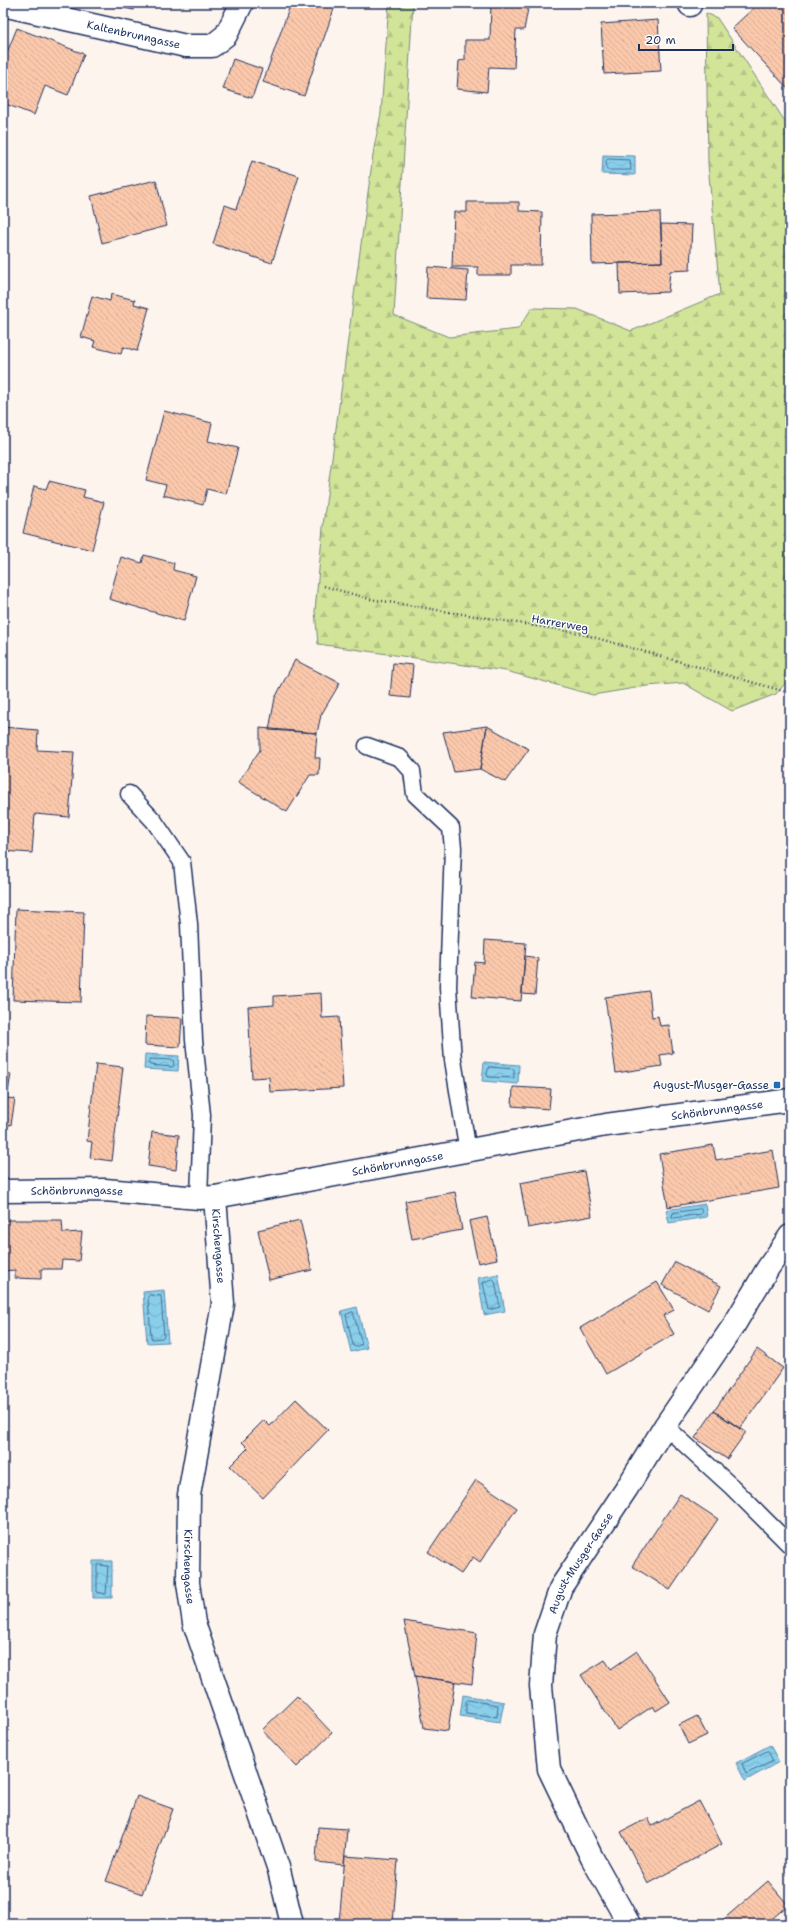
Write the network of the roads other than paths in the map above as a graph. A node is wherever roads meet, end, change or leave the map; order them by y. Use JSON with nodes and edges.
{"nodes":[{"id":1,"x":242,"y":3,"type":"edge"},
{"id":2,"x":3,"y":5,"type":"edge"},
{"id":3,"x":368,"y":746,"type":"dead end"},
{"id":4,"x":129,"y":794,"type":"dead end"},
{"id":5,"x":790,"y":1100,"type":"edge"},
{"id":6,"x":468,"y":1152,"type":"junction"},
{"id":7,"x":3,"y":1191,"type":"edge"},
{"id":8,"x":207,"y":1198,"type":"junction"},
{"id":9,"x":790,"y":1236,"type":"edge"},
{"id":10,"x":665,"y":1426,"type":"junction"},
{"id":11,"x":790,"y":1545,"type":"edge"},
{"id":12,"x":292,"y":1924,"type":"edge"},
{"id":13,"x":629,"y":1924,"type":"edge"}],
"edges":[{"from":1,"to":2,"type":"street","name":"Kaltenbrunngasse"},
{"from":3,"to":6,"type":"lane"},
{"from":4,"to":8,"type":"lane"},
{"from":5,"to":6,"type":"street","name":"Schönbrunngasse"},
{"from":6,"to":8,"type":"street","name":"Schönbrunngasse"},
{"from":7,"to":8,"type":"street","name":"Schönbrunngasse"},
{"from":8,"to":12,"type":"street","name":"Kirschengasse"},
{"from":9,"to":10,"type":"street","name":"August-Musger-Gasse"},
{"from":10,"to":11,"type":"lane"},
{"from":10,"to":13,"type":"street","name":"August-Musger-Gasse"}]}
